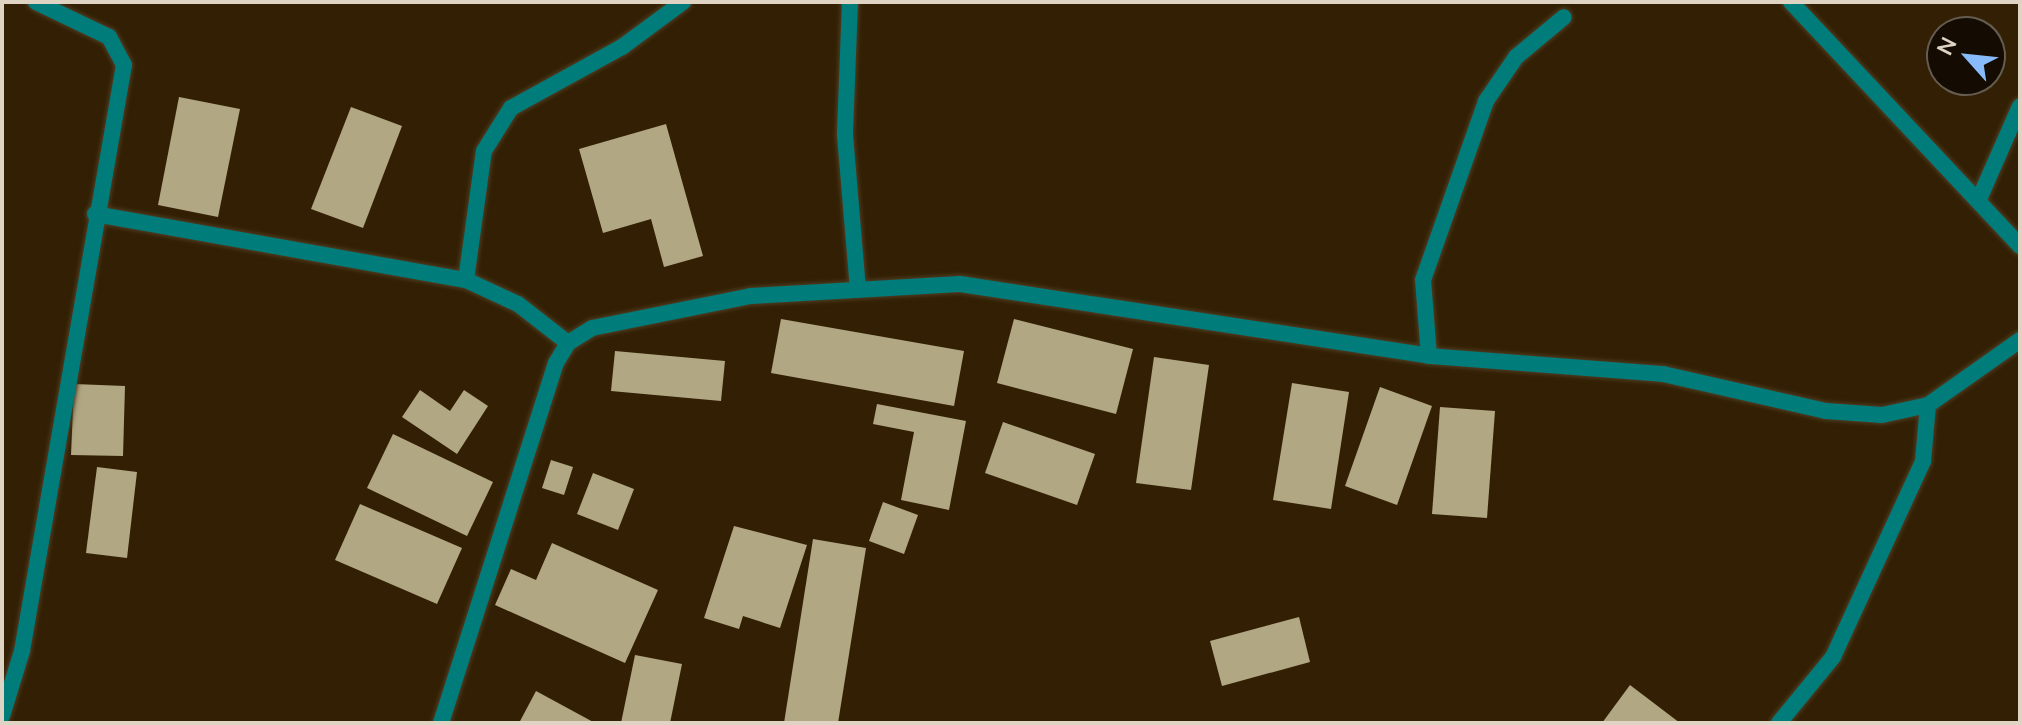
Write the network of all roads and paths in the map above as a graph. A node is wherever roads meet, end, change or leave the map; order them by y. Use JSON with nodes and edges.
{"nodes":[{"id":1,"x":36,"y":2,"type":"edge"},
{"id":2,"x":683,"y":2,"type":"edge"},
{"id":3,"x":850,"y":2,"type":"edge"},
{"id":4,"x":1791,"y":2,"type":"edge"},
{"id":5,"x":1564,"y":17,"type":"dead end"},
{"id":6,"x":2020,"y":106,"type":"edge"},
{"id":7,"x":1980,"y":197,"type":"junction"},
{"id":8,"x":95,"y":214,"type":"junction"},
{"id":9,"x":2020,"y":246,"type":"edge"},
{"id":10,"x":466,"y":280,"type":"junction"},
{"id":11,"x":858,"y":289,"type":"junction"},
{"id":12,"x":2020,"y":340,"type":"edge"},
{"id":13,"x":568,"y":343,"type":"junction"},
{"id":14,"x":1429,"y":356,"type":"junction"},
{"id":15,"x":1928,"y":405,"type":"junction"},
{"id":16,"x":2,"y":716,"type":"edge"},
{"id":17,"x":441,"y":723,"type":"edge"},
{"id":18,"x":1779,"y":723,"type":"edge"}],
"edges":[{"from":1,"to":8,"type":"street"},
{"from":2,"to":10,"type":"street"},
{"from":3,"to":11,"type":"street"},
{"from":4,"to":7,"type":"street"},
{"from":5,"to":14,"type":"street"},
{"from":6,"to":7,"type":"street"},
{"from":7,"to":9,"type":"street"},
{"from":8,"to":10,"type":"street"},
{"from":8,"to":16,"type":"street"},
{"from":10,"to":13,"type":"street"},
{"from":11,"to":13,"type":"street"},
{"from":11,"to":14,"type":"street"},
{"from":12,"to":15,"type":"street"},
{"from":13,"to":17,"type":"street"},
{"from":14,"to":15,"type":"street"},
{"from":15,"to":18,"type":"street"}]}
